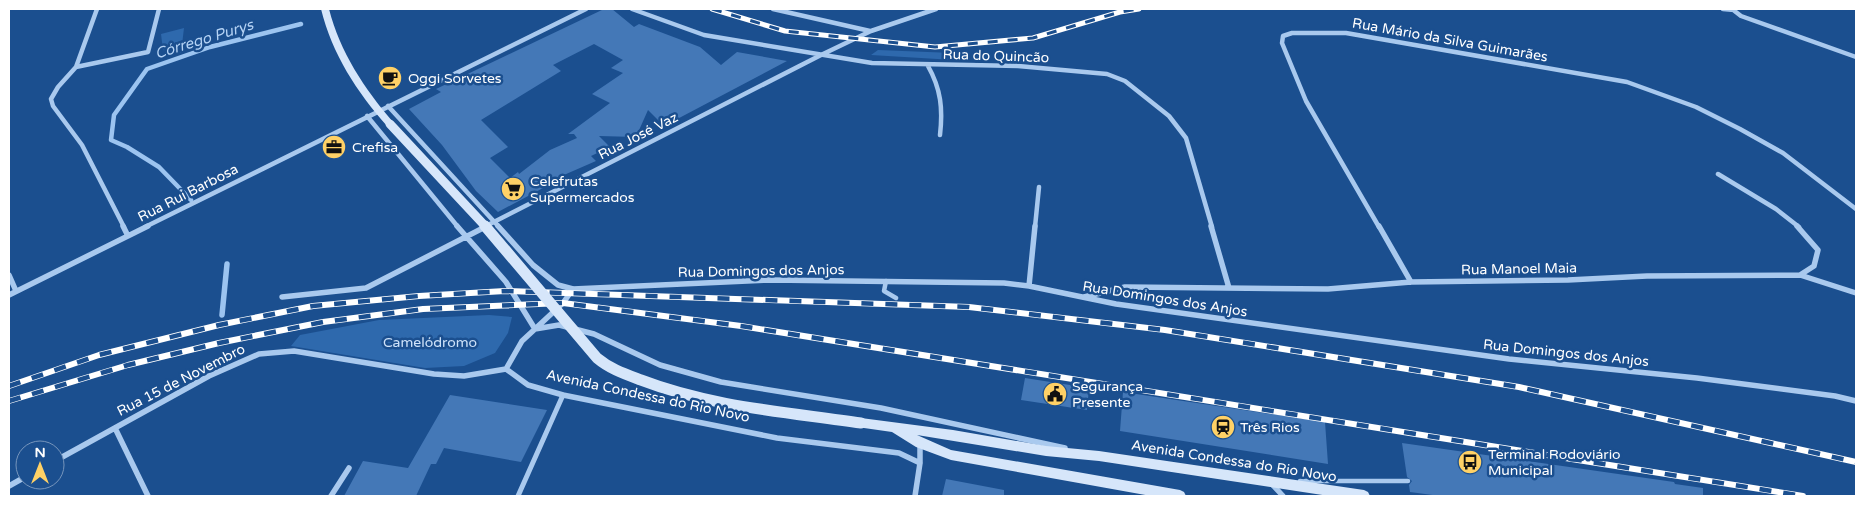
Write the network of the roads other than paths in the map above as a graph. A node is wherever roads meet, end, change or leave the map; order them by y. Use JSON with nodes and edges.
{"nodes":[{"id":1,"x":97,"y":9,"type":"edge"},
{"id":2,"x":159,"y":9,"type":"edge"},
{"id":3,"x":325,"y":9,"type":"edge"},
{"id":4,"x":586,"y":9,"type":"edge"},
{"id":5,"x":632,"y":9,"type":"edge"},
{"id":6,"x":773,"y":9,"type":"edge"},
{"id":7,"x":936,"y":9,"type":"edge"},
{"id":8,"x":1723,"y":9,"type":"edge"},
{"id":9,"x":1733,"y":10,"type":"edge"},
{"id":10,"x":871,"y":31,"type":"junction"},
{"id":11,"x":820,"y":55,"type":"junction"},
{"id":12,"x":1856,"y":57,"type":"edge"},
{"id":13,"x":928,"y":66,"type":"junction"},
{"id":14,"x":76,"y":67,"type":"junction"},
{"id":15,"x":388,"y":106,"type":"junction"},
{"id":16,"x":378,"y":110,"type":"junction"},
{"id":17,"x":367,"y":116,"type":"junction"},
{"id":18,"x":940,"y":135,"type":"dead end"},
{"id":19,"x":1718,"y":174,"type":"dead end"},
{"id":20,"x":1039,"y":187,"type":"dead end"},
{"id":21,"x":1856,"y":209,"type":"edge"},
{"id":22,"x":495,"y":222,"type":"junction"},
{"id":23,"x":128,"y":236,"type":"junction"},
{"id":24,"x":466,"y":237,"type":"junction"},
{"id":25,"x":9,"y":275,"type":"edge"},
{"id":26,"x":1800,"y":275,"type":"junction"},
{"id":27,"x":886,"y":281,"type":"junction"},
{"id":28,"x":1411,"y":282,"type":"junction"},
{"id":29,"x":1029,"y":286,"type":"junction"},
{"id":30,"x":1230,"y":288,"type":"junction"},
{"id":31,"x":573,"y":289,"type":"junction"},
{"id":32,"x":16,"y":291,"type":"junction"},
{"id":33,"x":1856,"y":294,"type":"edge"},
{"id":34,"x":9,"y":295,"type":"edge"},
{"id":35,"x":282,"y":297,"type":"dead end"},
{"id":36,"x":896,"y":298,"type":"dead end"},
{"id":37,"x":1081,"y":298,"type":"junction"},
{"id":38,"x":535,"y":329,"type":"junction"},
{"id":39,"x":506,"y":369,"type":"junction"},
{"id":40,"x":563,"y":396,"type":"junction"},
{"id":41,"x":1856,"y":401,"type":"edge"},
{"id":42,"x":115,"y":428,"type":"junction"},
{"id":43,"x":894,"y":428,"type":"junction"},
{"id":44,"x":920,"y":444,"type":"junction"},
{"id":45,"x":65,"y":456,"type":"edge"},
{"id":46,"x":1099,"y":456,"type":"junction"},
{"id":47,"x":920,"y":463,"type":"junction"},
{"id":48,"x":349,"y":468,"type":"dead end"},
{"id":49,"x":1267,"y":481,"type":"junction"},
{"id":50,"x":1408,"y":481,"type":"dead end"},
{"id":51,"x":148,"y":496,"type":"edge"},
{"id":52,"x":331,"y":496,"type":"edge"},
{"id":53,"x":518,"y":496,"type":"edge"},
{"id":54,"x":915,"y":496,"type":"edge"},
{"id":55,"x":1180,"y":496,"type":"edge"},
{"id":56,"x":1282,"y":496,"type":"edge"},
{"id":57,"x":1357,"y":496,"type":"edge"}],
"edges":[{"from":1,"to":14,"type":"street"},
{"from":2,"to":14,"type":"street"},
{"from":3,"to":16,"type":"main road","name":"Avenida Condessa do Rio Novo"},
{"from":4,"to":15,"type":"street","name":"Rua Rui Barbosa"},
{"from":5,"to":11,"type":"street","name":"Rua do Quincão"},
{"from":6,"to":10,"type":"street"},
{"from":7,"to":10,"type":"street","name":"Rua José Vaz"},
{"from":8,"to":9,"type":"street"},
{"from":9,"to":12,"type":"street"},
{"from":10,"to":11,"type":"street","name":"Rua José Vaz"},
{"from":11,"to":13,"type":"street","name":"Rua do Quincão"},
{"from":11,"to":22,"type":"street","name":"Rua José Vaz"},
{"from":13,"to":18,"type":"street"},
{"from":13,"to":30,"type":"street","name":"Rua do Quincão"},
{"from":14,"to":23,"type":"street"},
{"from":15,"to":16,"type":"street","name":"Rua Rui Barbosa"},
{"from":15,"to":22,"type":"street"},
{"from":16,"to":17,"type":"street","name":"Rua Rui Barbosa"},
{"from":16,"to":43,"type":"main road","name":"Avenida Condessa do Rio Novo","bridge":true},
{"from":17,"to":23,"type":"street","name":"Rua Rui Barbosa"},
{"from":17,"to":24,"type":"street"},
{"from":19,"to":26,"type":"street"},
{"from":20,"to":29,"type":"street"},
{"from":21,"to":28,"type":"street","name":"Rua Mário da Silva Guimarães"},
{"from":22,"to":24,"type":"street","name":"Rua José Vaz"},
{"from":22,"to":31,"type":"street","name":"Rua Domingos dos Anjos"},
{"from":23,"to":32,"type":"street","name":"Rua Rui Barbosa"},
{"from":24,"to":35,"type":"street","name":"Rua José Vaz"},
{"from":24,"to":38,"type":"street"},
{"from":25,"to":32,"type":"street"},
{"from":26,"to":28,"type":"street","name":"Rua Manoel Maia"},
{"from":26,"to":33,"type":"street","name":"Rua Manoel Maia"},
{"from":27,"to":29,"type":"street","name":"Rua Domingos dos Anjos"},
{"from":27,"to":31,"type":"street","name":"Rua Domingos dos Anjos"},
{"from":27,"to":36,"type":"lane"},
{"from":28,"to":30,"type":"street","name":"Rua Manoel Maia"},
{"from":29,"to":37,"type":"street","name":"Rua Domingos dos Anjos"},
{"from":30,"to":37,"type":"street","name":"Rua Manoel Maia"},
{"from":31,"to":38,"type":"street"},
{"from":32,"to":34,"type":"street","name":"Rua Rui Barbosa"},
{"from":37,"to":41,"type":"street","name":"Rua Domingos dos Anjos"},
{"from":38,"to":39,"type":"street"},
{"from":38,"to":46,"type":"street","name":"Avenida Condessa do Rio Novo"},
{"from":39,"to":40,"type":"street","name":"Avenida Condessa do Rio Novo"},
{"from":39,"to":42,"type":"street","name":"Rua 15 de Novembro"},
{"from":40,"to":47,"type":"street","name":"Avenida Condessa do Rio Novo"},
{"from":40,"to":53,"type":"street"},
{"from":42,"to":45,"type":"street","name":"Rua 15 de Novembro"},
{"from":42,"to":51,"type":"street"},
{"from":43,"to":44,"type":"main road"},
{"from":43,"to":46,"type":"main road","name":"Avenida Condessa do Rio Novo"},
{"from":44,"to":47,"type":"street"},
{"from":44,"to":55,"type":"main road"},
{"from":46,"to":49,"type":"main road","name":"Avenida Condessa do Rio Novo"},
{"from":47,"to":54,"type":"street"},
{"from":48,"to":52,"type":"street"},
{"from":49,"to":50,"type":"lane"},
{"from":49,"to":56,"type":"street"},
{"from":49,"to":57,"type":"main road","name":"Avenida Condessa do Rio Novo"}]}
